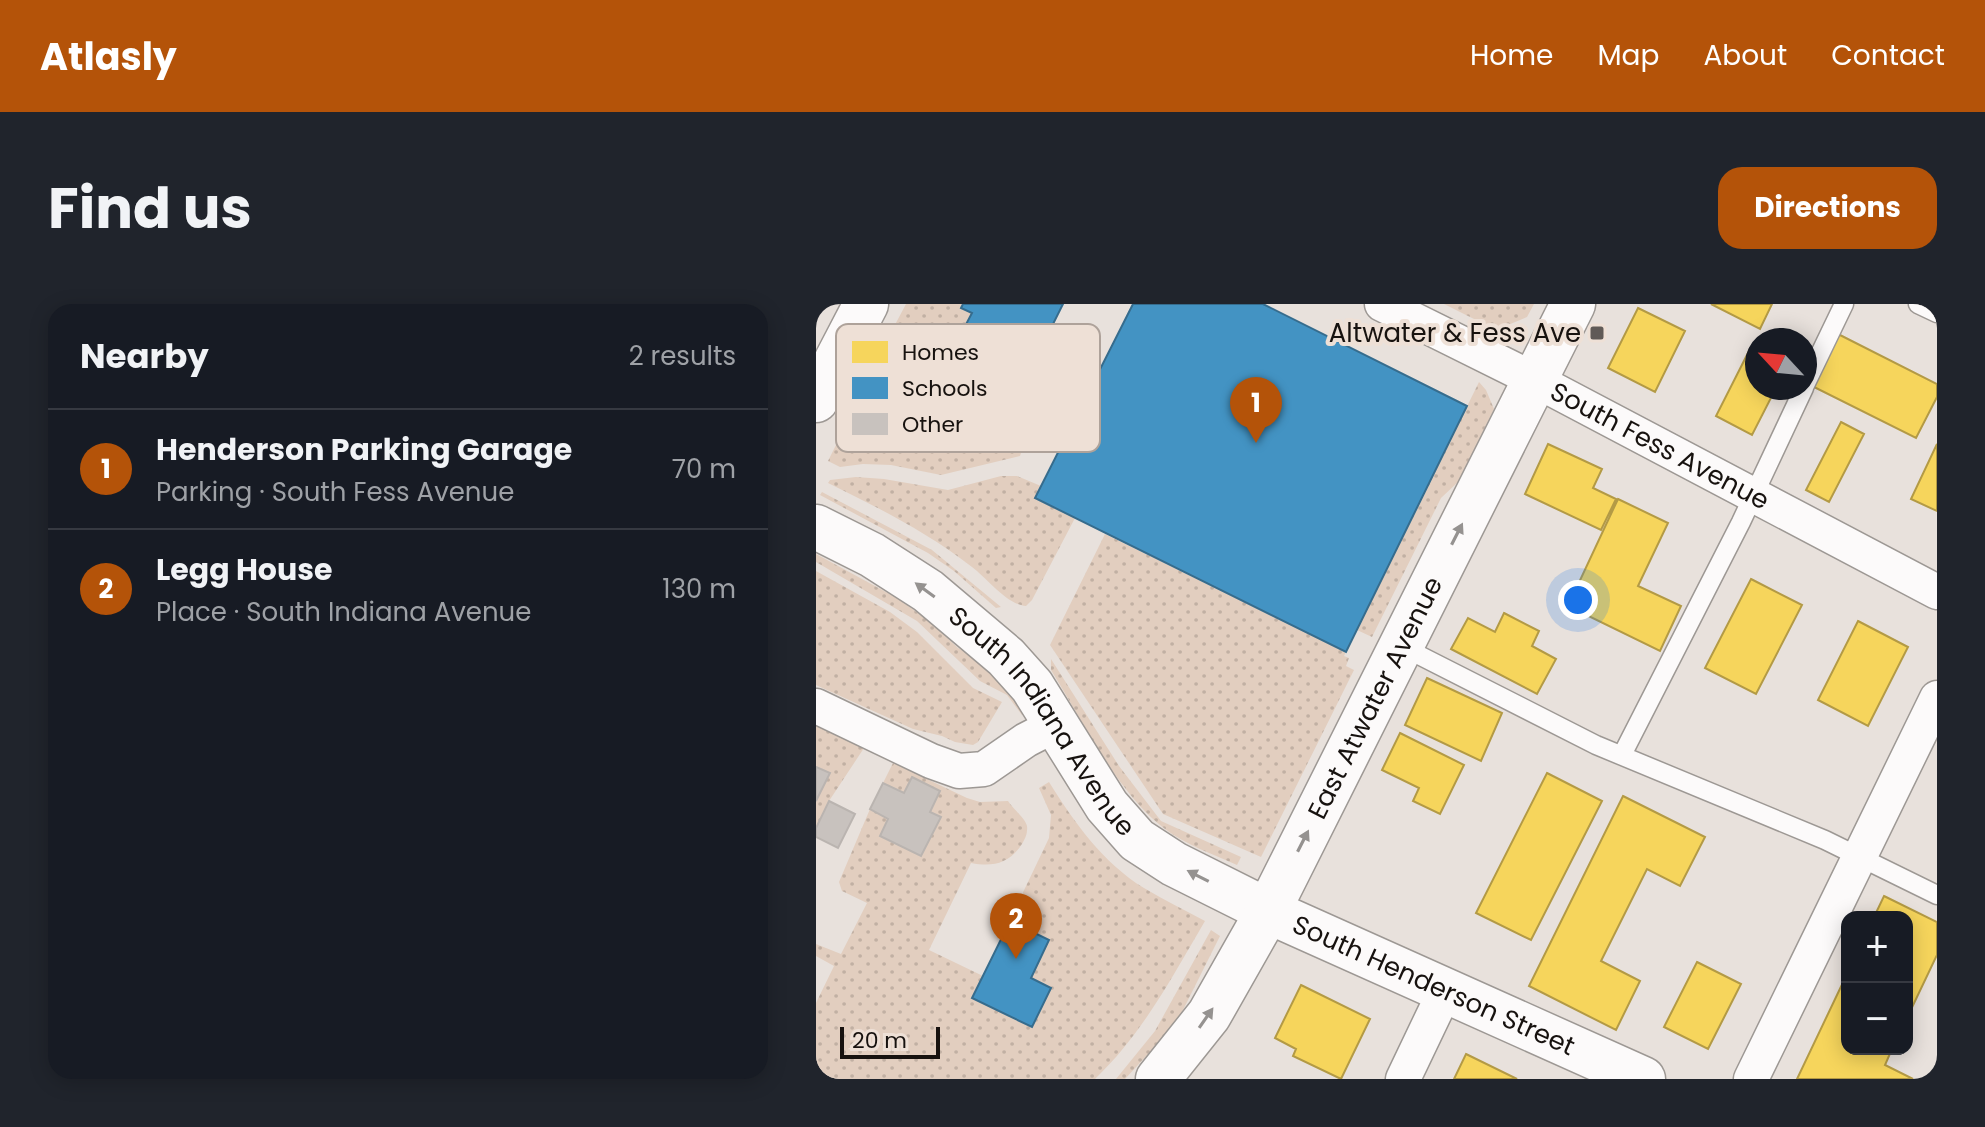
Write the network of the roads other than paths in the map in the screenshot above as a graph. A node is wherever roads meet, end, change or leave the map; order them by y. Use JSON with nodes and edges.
{"nodes":[{"id":1,"x":866,"y":304,"type":"edge"},
{"id":2,"x":1382,"y":304,"type":"edge"},
{"id":3,"x":1573,"y":304,"type":"edge"},
{"id":4,"x":1844,"y":304,"type":"edge"},
{"id":5,"x":1918,"y":304,"type":"edge"},
{"id":6,"x":1937,"y":313,"type":"edge"},
{"id":7,"x":856,"y":324,"type":"edge"},
{"id":8,"x":1817,"y":360,"type":"edge"},
{"id":9,"x":836,"y":362,"type":"edge"},
{"id":10,"x":1535,"y":380,"type":"junction"},
{"id":11,"x":816,"y":400,"type":"edge"},
{"id":12,"x":1798,"y":400,"type":"edge"},
{"id":13,"x":1753,"y":495,"type":"junction"},
{"id":14,"x":816,"y":527,"type":"edge"},
{"id":15,"x":1937,"y":592,"type":"edge"},
{"id":16,"x":1401,"y":646,"type":"junction"},
{"id":17,"x":1937,"y":698,"type":"edge"},
{"id":18,"x":816,"y":706,"type":"edge"},
{"id":19,"x":1057,"y":724,"type":"junction"},
{"id":20,"x":1622,"y":755,"type":"junction"},
{"id":21,"x":1859,"y":859,"type":"junction"},
{"id":22,"x":1937,"y":895,"type":"edge"},
{"id":23,"x":1268,"y":911,"type":"junction"},
{"id":24,"x":1446,"y":989,"type":"junction"},
{"id":25,"x":1158,"y":1079,"type":"edge"},
{"id":26,"x":1403,"y":1079,"type":"edge"},
{"id":27,"x":1643,"y":1079,"type":"edge"},
{"id":28,"x":1751,"y":1079,"type":"edge"}],
"edges":[{"from":1,"to":7,"type":"street"},
{"from":2,"to":10,"type":"street","name":"South Fess Avenue"},
{"from":3,"to":10,"type":"street","name":"East Atwater Avenue"},
{"from":4,"to":8,"type":"lane"},
{"from":5,"to":6,"type":"lane"},
{"from":9,"to":11,"type":"street"},
{"from":10,"to":13,"type":"street","name":"South Fess Avenue"},
{"from":16,"to":10,"type":"street","name":"East Atwater Avenue","one_way":true},
{"from":12,"to":13,"type":"lane"},
{"from":13,"to":15,"type":"street","name":"South Fess Avenue"},
{"from":13,"to":20,"type":"lane"},
{"from":19,"to":14,"type":"street","name":"South Indiana Avenue","one_way":true},
{"from":16,"to":20,"type":"lane"},
{"from":23,"to":16,"type":"street","name":"East Atwater Avenue","one_way":true},
{"from":17,"to":21,"type":"street"},
{"from":18,"to":19,"type":"street"},
{"from":23,"to":19,"type":"street","name":"South Indiana Avenue","one_way":true},
{"from":20,"to":21,"type":"lane"},
{"from":21,"to":22,"type":"lane"},
{"from":21,"to":28,"type":"street"},
{"from":23,"to":24,"type":"street","name":"South Henderson Street"},
{"from":25,"to":23,"type":"street","name":"East Atwater Avenue","one_way":true},
{"from":24,"to":26,"type":"street"},
{"from":24,"to":27,"type":"street","name":"South Henderson Street"}]}
